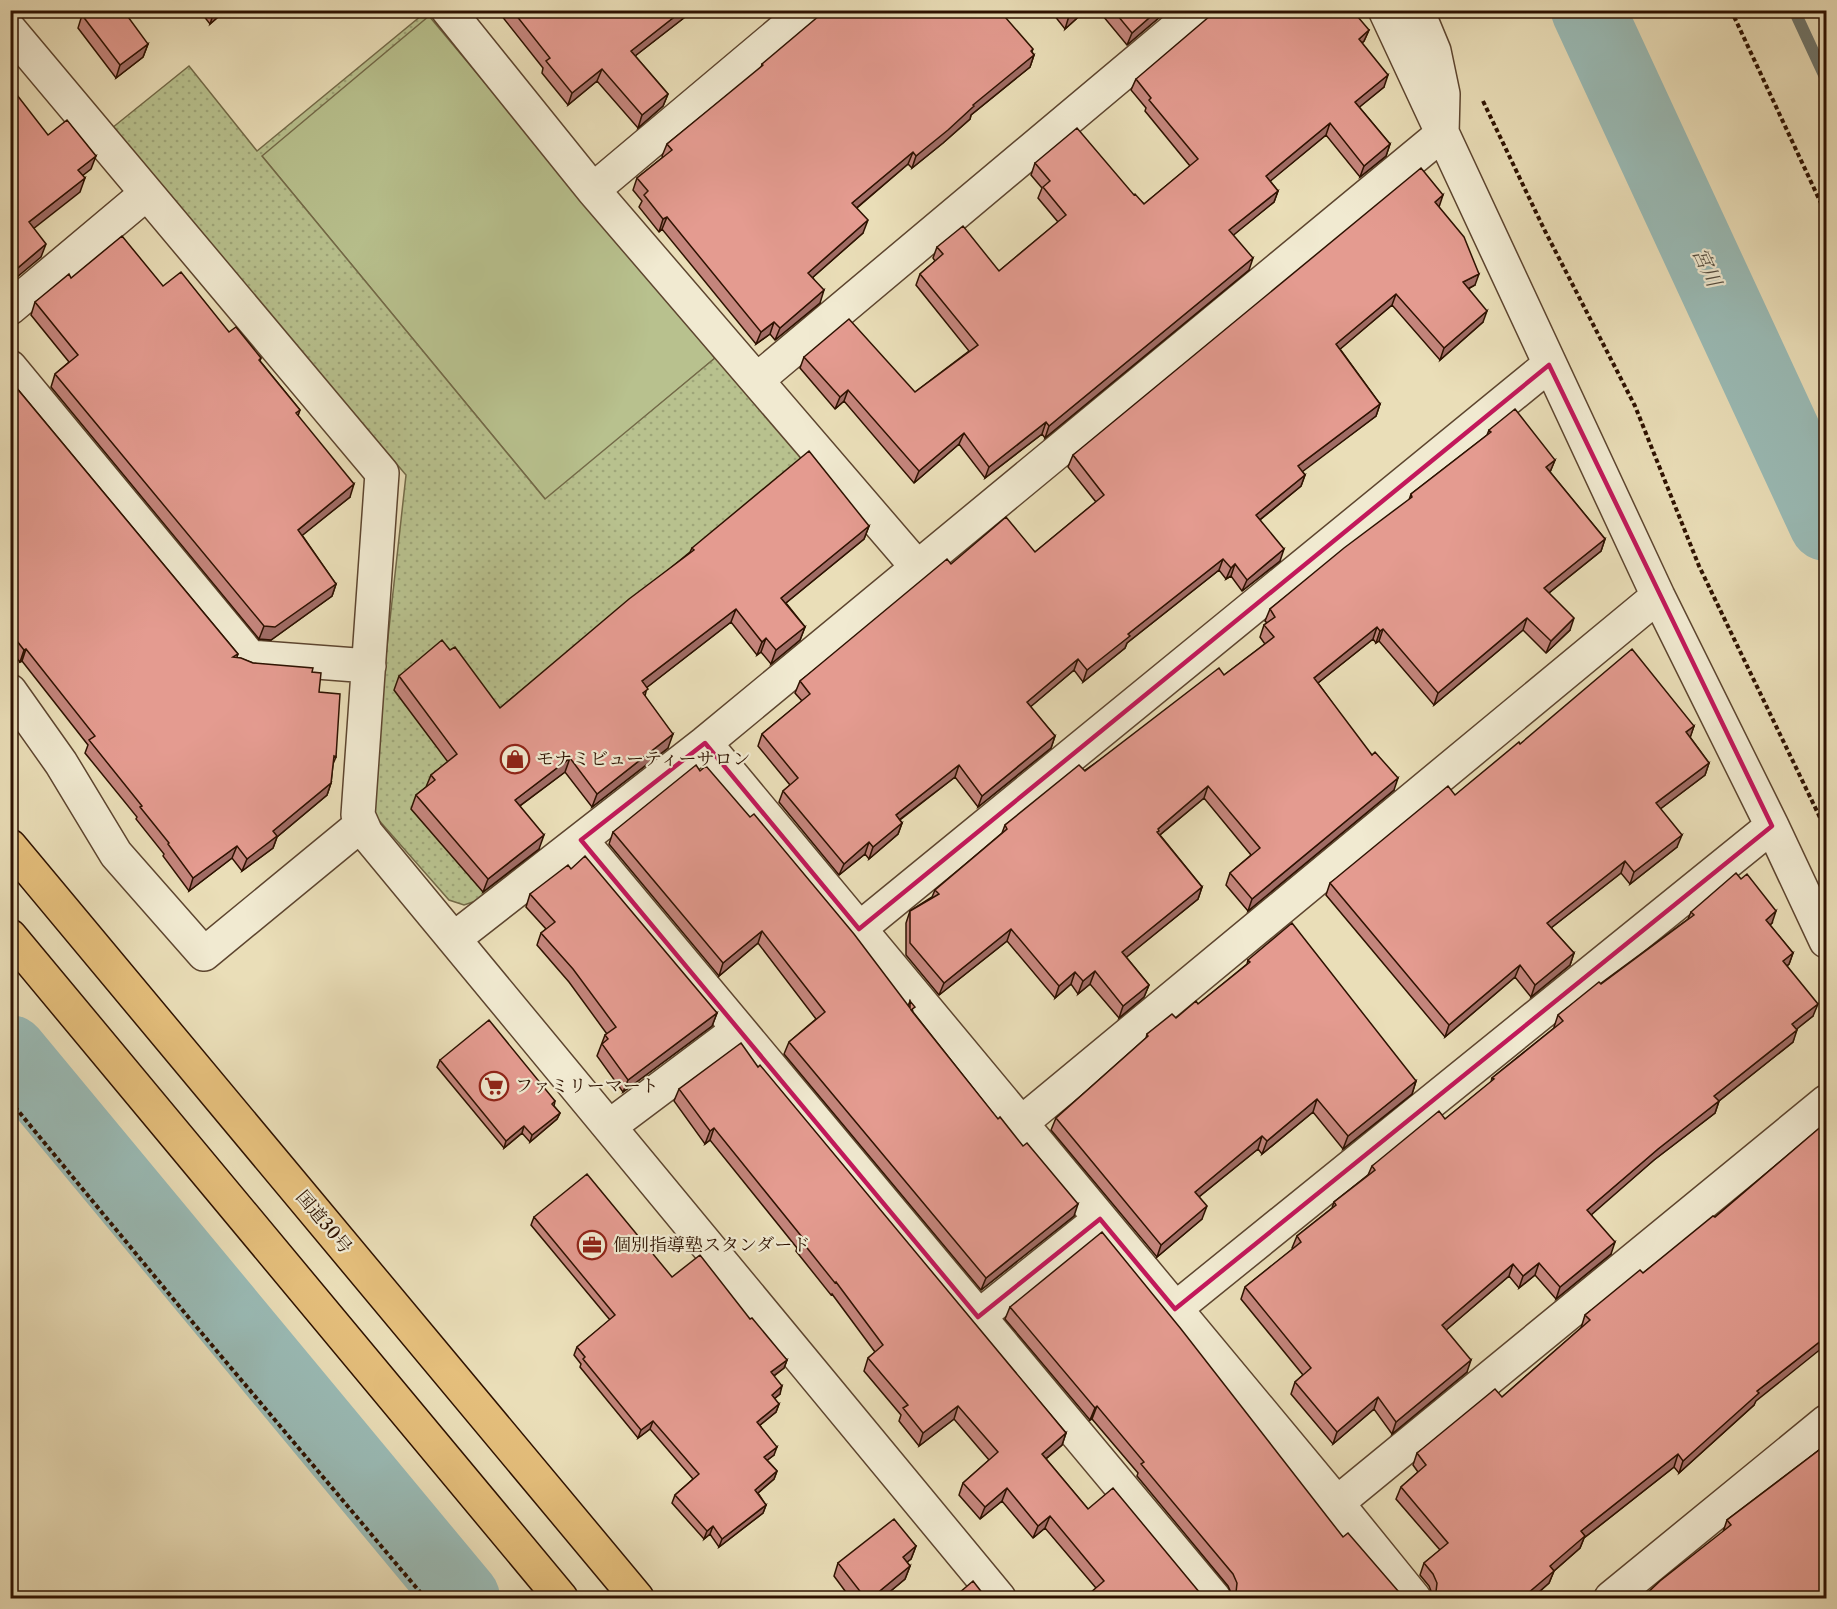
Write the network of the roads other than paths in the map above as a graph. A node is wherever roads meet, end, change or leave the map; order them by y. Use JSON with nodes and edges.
{"nodes":[{"id":1,"x":448,"y":10,"type":"edge"},
{"id":2,"x":807,"y":10,"type":"edge"},
{"id":3,"x":1198,"y":10,"type":"edge"},
{"id":4,"x":1385,"y":10,"type":"edge"},
{"id":5,"x":1417,"y":10,"type":"edge"},
{"id":6,"x":10,"y":30,"type":"edge"},
{"id":7,"x":1442,"y":134,"type":"junction"},
{"id":8,"x":593,"y":190,"type":"junction"},
{"id":9,"x":147,"y":193,"type":"junction"},
{"id":10,"x":10,"y":308,"type":"edge"},
{"id":11,"x":1549,"y":365,"type":"junction"},
{"id":12,"x":10,"y":367,"type":"edge"},
{"id":13,"x":757,"y":380,"type":"junction"},
{"id":14,"x":918,"y":568,"type":"junction"},
{"id":15,"x":1658,"y":596,"type":"junction"},
{"id":16,"x":369,"y":666,"type":"junction"},
{"id":17,"x":10,"y":691,"type":"edge"},
{"id":18,"x":705,"y":743,"type":"junction"},
{"id":19,"x":362,"y":824,"type":"junction"},
{"id":20,"x":1772,"y":826,"type":"junction"},
{"id":21,"x":581,"y":840,"type":"junction"},
{"id":22,"x":10,"y":846,"type":"edge"},
{"id":23,"x":859,"y":929,"type":"junction"},
{"id":24,"x":10,"y":936,"type":"edge"},
{"id":25,"x":455,"y":938,"type":"junction"},
{"id":26,"x":1827,"y":941,"type":"edge"},
{"id":27,"x":738,"y":1030,"type":"junction"},
{"id":28,"x":1827,"y":1101,"type":"edge"},
{"id":29,"x":1020,"y":1124,"type":"junction"},
{"id":30,"x":610,"y":1126,"type":"junction"},
{"id":31,"x":1100,"y":1219,"type":"junction"},
{"id":32,"x":1175,"y":1309,"type":"junction"},
{"id":33,"x":978,"y":1317,"type":"junction"},
{"id":34,"x":1827,"y":1422,"type":"edge"},
{"id":35,"x":1337,"y":1503,"type":"junction"},
{"id":36,"x":561,"y":1599,"type":"edge"},
{"id":37,"x":637,"y":1599,"type":"edge"},
{"id":38,"x":999,"y":1599,"type":"edge"},
{"id":39,"x":1214,"y":1599,"type":"edge"},
{"id":40,"x":1414,"y":1599,"type":"edge"},
{"id":41,"x":1611,"y":1599,"type":"edge"}],
"edges":[{"from":1,"to":8,"type":"street"},
{"from":2,"to":8,"type":"street"},
{"from":3,"to":13,"type":"street"},
{"from":4,"to":7,"type":"street"},
{"from":5,"to":7,"type":"street"},
{"from":6,"to":9,"type":"street"},
{"from":7,"to":11,"type":"street"},
{"from":7,"to":14,"type":"street"},
{"from":8,"to":13,"type":"street"},
{"from":9,"to":10,"type":"street"},
{"from":9,"to":16,"type":"street"},
{"from":11,"to":15,"type":"street"},
{"from":11,"to":23,"type":"street"},
{"from":12,"to":16,"type":"street"},
{"from":13,"to":14,"type":"street"},
{"from":14,"to":18,"type":"street"},
{"from":15,"to":20,"type":"street"},
{"from":15,"to":29,"type":"street"},
{"from":16,"to":19,"type":"street"},
{"from":17,"to":19,"type":"street"},
{"from":18,"to":21,"type":"street"},
{"from":18,"to":23,"type":"street"},
{"from":19,"to":25,"type":"street"},
{"from":20,"to":26,"type":"street"},
{"from":20,"to":32,"type":"street"},
{"from":21,"to":25,"type":"street"},
{"from":21,"to":27,"type":"street"},
{"from":22,"to":37,"type":"highway","name":"国道30号"},
{"from":23,"to":29,"type":"street"},
{"from":24,"to":36,"type":"highway"},
{"from":25,"to":30,"type":"street"},
{"from":27,"to":30,"type":"street"},
{"from":27,"to":33,"type":"street"},
{"from":28,"to":35,"type":"street"},
{"from":29,"to":31,"type":"street"},
{"from":30,"to":38,"type":"street"},
{"from":31,"to":32,"type":"street"},
{"from":31,"to":33,"type":"street"},
{"from":32,"to":35,"type":"street"},
{"from":33,"to":39,"type":"street"},
{"from":34,"to":41,"type":"street"},
{"from":35,"to":40,"type":"street"}]}
